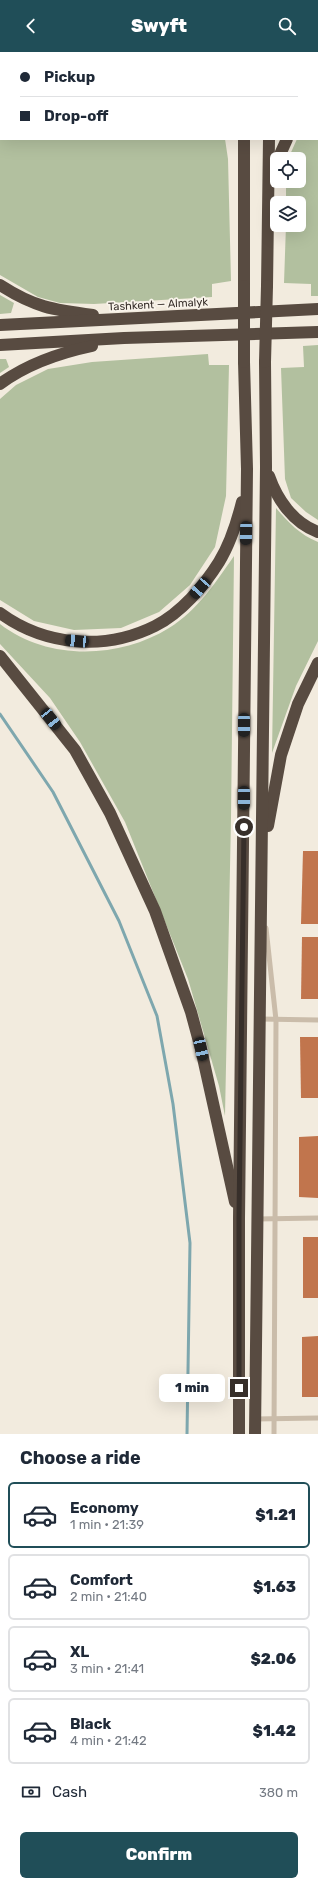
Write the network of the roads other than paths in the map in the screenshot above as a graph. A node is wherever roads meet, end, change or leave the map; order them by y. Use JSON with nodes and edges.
{"nodes":[{"id":1,"x":236,"y":140,"type":"edge"},
{"id":2,"x":244,"y":140,"type":"edge"},
{"id":3,"x":269,"y":140,"type":"edge"},
{"id":4,"x":286,"y":140,"type":"edge"},
{"id":5,"x":280,"y":152,"type":"edge"},
{"id":6,"x":270,"y":176,"type":"edge"},
{"id":7,"x":244,"y":179,"type":"junction"},
{"id":8,"x":268,"y":181,"type":"junction"},
{"id":9,"x":0,"y":285,"type":"edge"},
{"id":10,"x":318,"y":309,"type":"edge"},
{"id":11,"x":124,"y":319,"type":"junction"},
{"id":12,"x":0,"y":325,"type":"edge"},
{"id":13,"x":318,"y":332,"type":"edge"},
{"id":14,"x":124,"y":338,"type":"junction"},
{"id":15,"x":0,"y":345,"type":"edge"},
{"id":16,"x":0,"y":384,"type":"edge"},
{"id":17,"x":266,"y":467,"type":"junction"},
{"id":18,"x":247,"y":469,"type":"junction"},
{"id":19,"x":318,"y":532,"type":"edge"},
{"id":20,"x":0,"y":613,"type":"edge"},
{"id":21,"x":0,"y":656,"type":"edge"},
{"id":22,"x":318,"y":663,"type":"edge"},
{"id":23,"x":261,"y":882,"type":"junction"},
{"id":24,"x":260,"y":1019,"type":"junction"},
{"id":25,"x":276,"y":1020,"type":"junction"},
{"id":26,"x":318,"y":1020,"type":"edge"},
{"id":27,"x":239,"y":1218,"type":"junction"},
{"id":28,"x":318,"y":1218,"type":"edge"},
{"id":29,"x":257,"y":1219,"type":"junction"},
{"id":30,"x":275,"y":1219,"type":"junction"},
{"id":31,"x":274,"y":1418,"type":"junction"},
{"id":32,"x":318,"y":1418,"type":"edge"},
{"id":33,"x":255,"y":1419,"type":"junction"},
{"id":34,"x":239,"y":1434,"type":"edge"},
{"id":35,"x":255,"y":1434,"type":"edge"},
{"id":36,"x":274,"y":1434,"type":"edge"}],
"edges":[{"from":1,"to":7,"type":"highway"},
{"from":2,"to":7,"type":"highway"},
{"from":3,"to":8,"type":"highway"},
{"from":4,"to":5,"type":"highway"},
{"from":6,"to":8,"type":"highway"},
{"from":7,"to":18,"type":"highway","bridge":true},
{"from":8,"to":17,"type":"highway","bridge":true},
{"from":9,"to":11,"type":"highway"},
{"from":10,"to":11,"type":"highway","name":"Tashkent — Almalyk"},
{"from":11,"to":12,"type":"highway","name":"Tashkent — Almalyk"},
{"from":13,"to":14,"type":"highway"},
{"from":14,"to":15,"type":"highway"},
{"from":14,"to":16,"type":"highway"},
{"from":17,"to":19,"type":"highway"},
{"from":17,"to":23,"type":"highway"},
{"from":18,"to":20,"type":"highway"},
{"from":18,"to":27,"type":"highway"},
{"from":21,"to":27,"type":"highway"},
{"from":22,"to":23,"type":"highway"},
{"from":23,"to":24,"type":"highway"},
{"from":23,"to":25,"type":"lane"},
{"from":24,"to":25,"type":"lane"},
{"from":24,"to":29,"type":"highway"},
{"from":25,"to":26,"type":"lane"},
{"from":25,"to":30,"type":"lane"},
{"from":27,"to":34,"type":"highway"},
{"from":28,"to":30,"type":"lane"},
{"from":29,"to":30,"type":"lane"},
{"from":29,"to":33,"type":"highway"},
{"from":30,"to":31,"type":"lane"},
{"from":31,"to":32,"type":"lane"},
{"from":31,"to":33,"type":"lane"},
{"from":31,"to":36,"type":"lane"},
{"from":33,"to":35,"type":"highway"}]}
